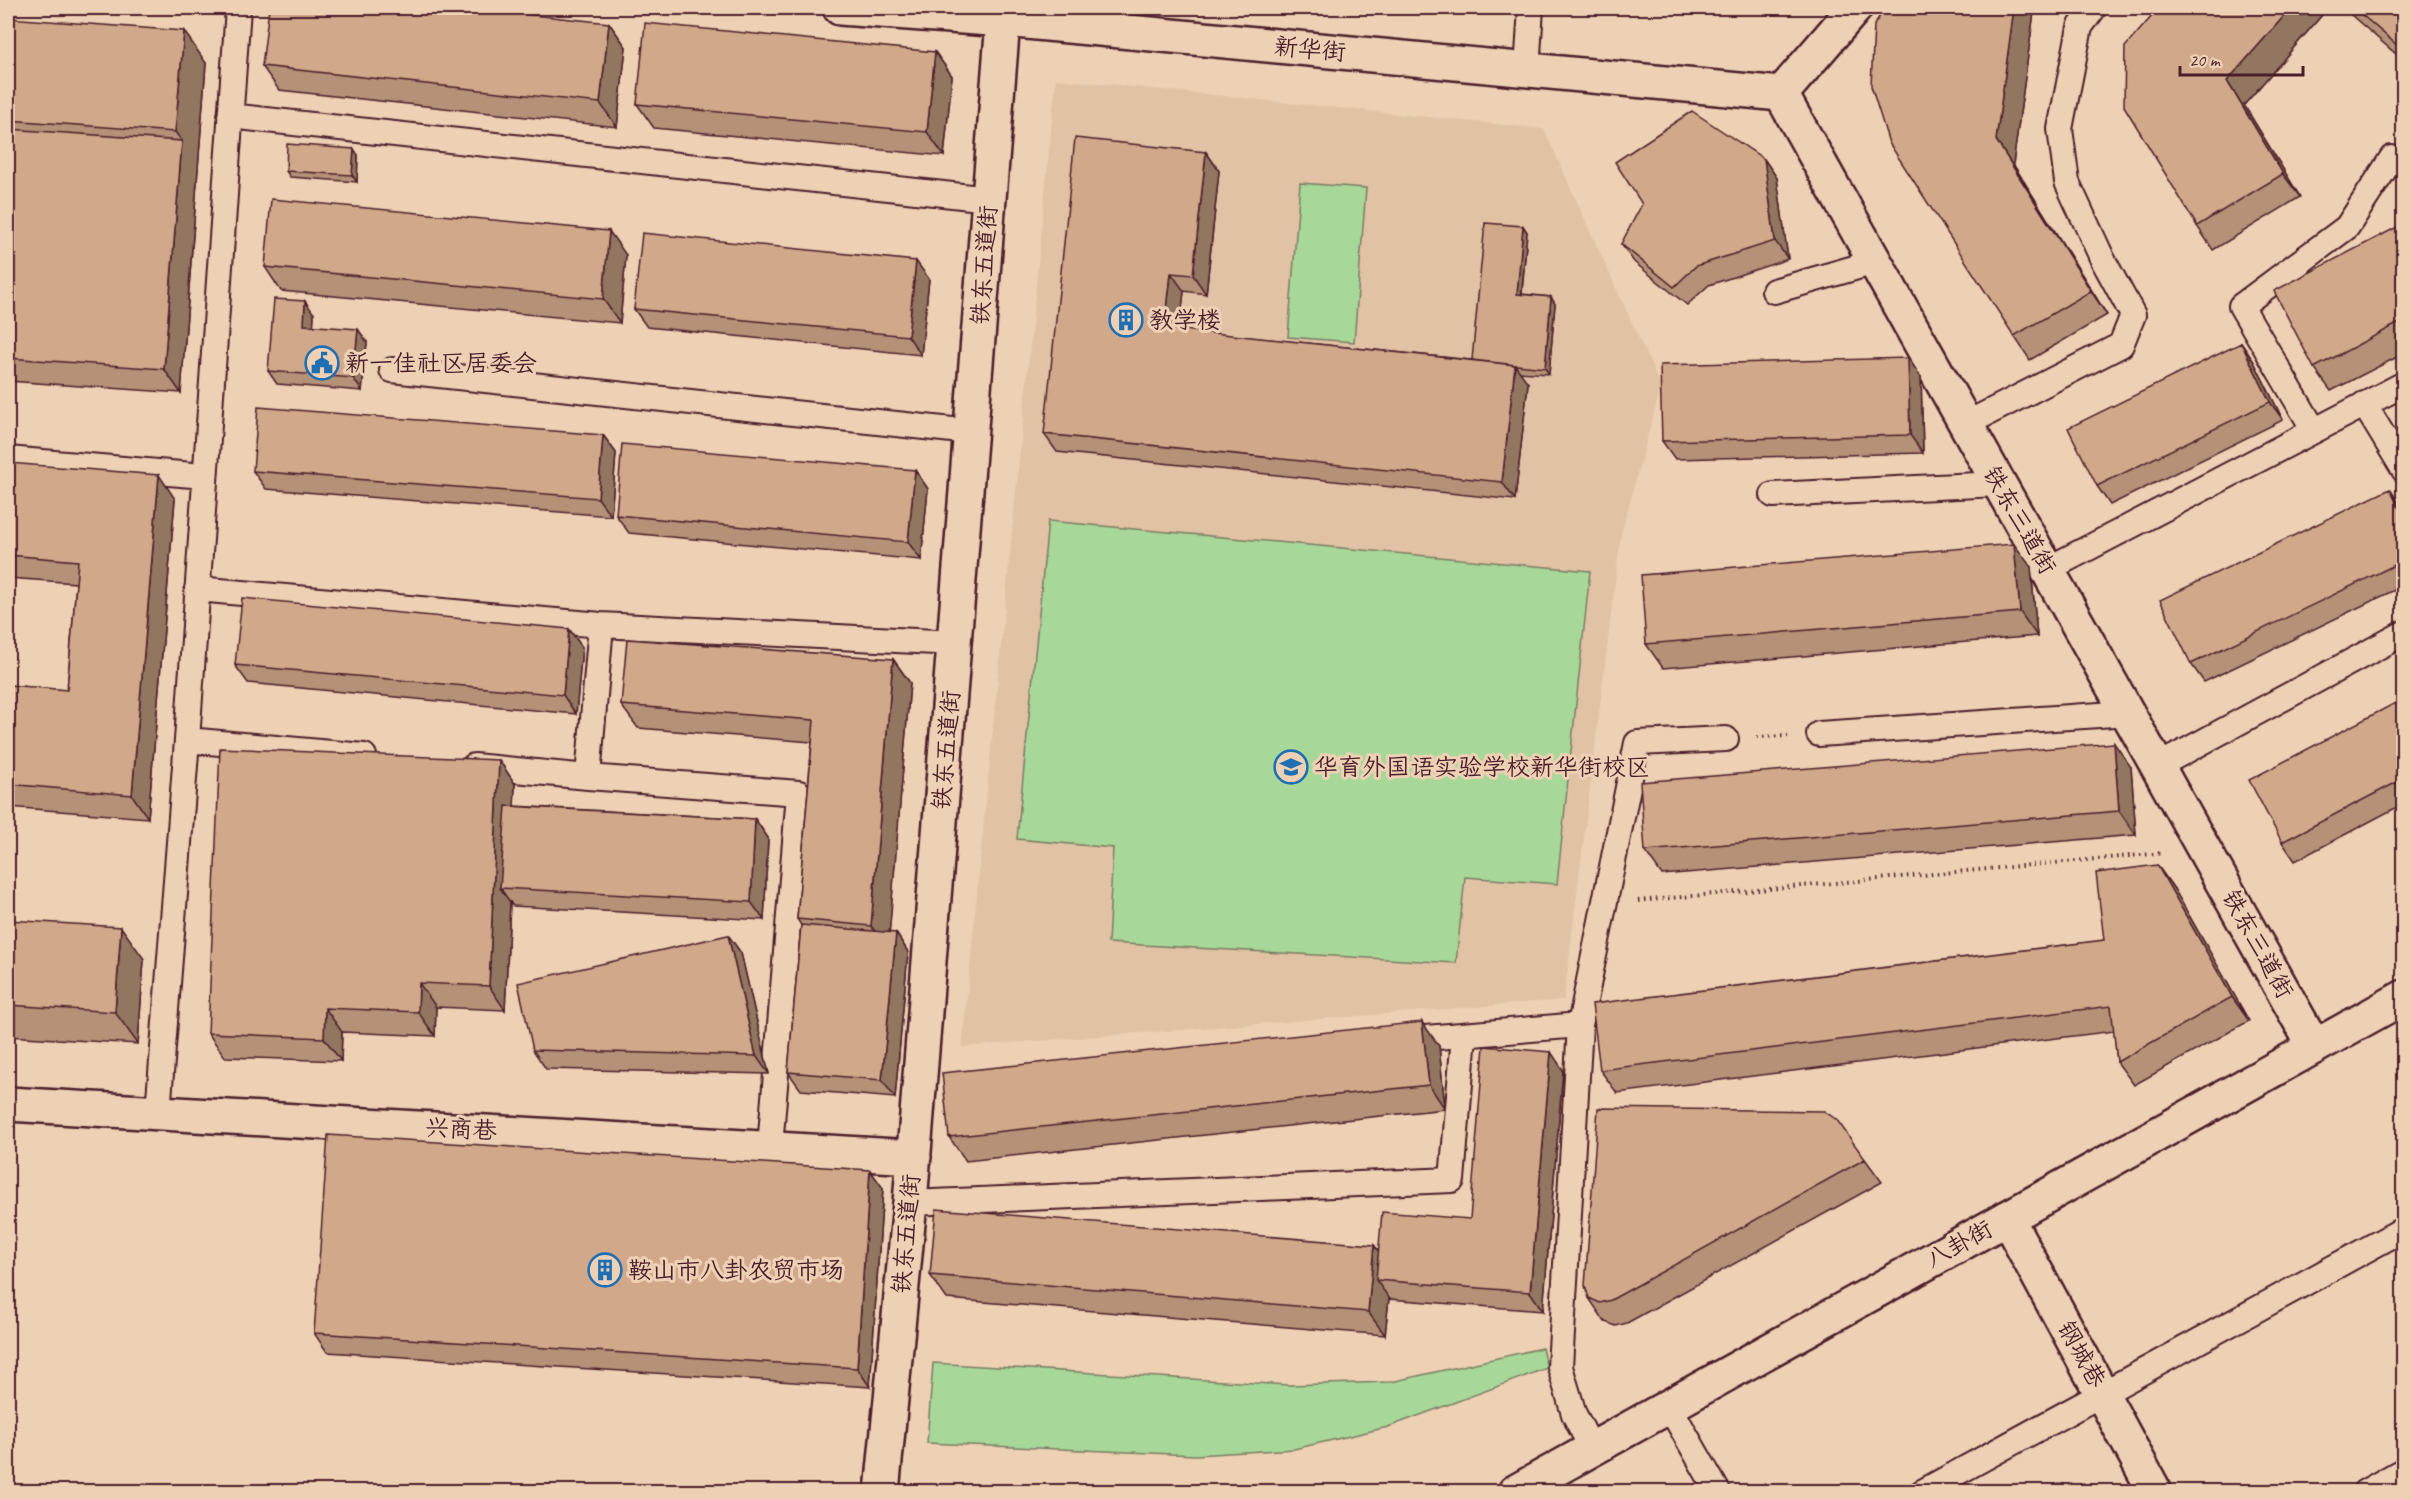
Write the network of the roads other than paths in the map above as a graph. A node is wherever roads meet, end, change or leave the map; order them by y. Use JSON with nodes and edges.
{"nodes":[{"id":1,"x":238,"y":8,"type":"edge"},
{"id":2,"x":840,"y":8,"type":"edge"},
{"id":3,"x":1531,"y":8,"type":"edge"},
{"id":4,"x":1855,"y":8,"type":"edge"},
{"id":5,"x":2094,"y":8,"type":"edge"},
{"id":6,"x":1004,"y":14,"type":"edge"},
{"id":7,"x":1527,"y":70,"type":"junction"},
{"id":8,"x":1780,"y":94,"type":"junction"},
{"id":9,"x":230,"y":116,"type":"junction"},
{"id":10,"x":2392,"y":158,"type":"dead end"},
{"id":11,"x":989,"y":199,"type":"junction"},
{"id":12,"x":1875,"y":262,"type":"junction"},
{"id":13,"x":1774,"y":291,"type":"dead end"},
{"id":14,"x":392,"y":370,"type":"dead end"},
{"id":15,"x":2403,"y":384,"type":"edge"},
{"id":16,"x":2364,"y":404,"type":"junction"},
{"id":17,"x":1966,"y":424,"type":"junction"},
{"id":18,"x":2314,"y":430,"type":"junction"},
{"id":19,"x":971,"y":432,"type":"junction"},
{"id":20,"x":8,"y":459,"type":"edge"},
{"id":21,"x":2403,"y":470,"type":"edge"},
{"id":22,"x":204,"y":476,"type":"junction"},
{"id":23,"x":1998,"y":484,"type":"junction"},
{"id":24,"x":1773,"y":495,"type":"dead end"},
{"id":25,"x":2048,"y":570,"type":"junction"},
{"id":26,"x":197,"y":589,"type":"junction"},
{"id":27,"x":601,"y":625,"type":"junction"},
{"id":28,"x":2403,"y":633,"type":"edge"},
{"id":29,"x":955,"y":642,"type":"junction"},
{"id":30,"x":2128,"y":713,"type":"junction"},
{"id":31,"x":1819,"y":734,"type":"road end"},
{"id":32,"x":1726,"y":739,"type":"road end"},
{"id":33,"x":187,"y":740,"type":"junction"},
{"id":34,"x":387,"y":758,"type":"edge"},
{"id":35,"x":447,"y":764,"type":"edge"},
{"id":36,"x":2158,"y":766,"type":"junction"},
{"id":37,"x":588,"y":777,"type":"junction"},
{"id":38,"x":2403,"y":997,"type":"edge"},
{"id":39,"x":1580,"y":1025,"type":"junction"},
{"id":40,"x":1464,"y":1035,"type":"junction"},
{"id":41,"x":1381,"y":1041,"type":"edge"},
{"id":42,"x":2314,"y":1046,"type":"junction"},
{"id":43,"x":8,"y":1104,"type":"edge"},
{"id":44,"x":158,"y":1112,"type":"junction"},
{"id":45,"x":770,"y":1147,"type":"junction"},
{"id":46,"x":914,"y":1157,"type":"junction"},
{"id":47,"x":910,"y":1203,"type":"junction"},
{"id":48,"x":2007,"y":1218,"type":"junction"},
{"id":49,"x":2403,"y":1229,"type":"edge"},
{"id":50,"x":2103,"y":1392,"type":"junction"},
{"id":51,"x":1669,"y":1406,"type":"junction"},
{"id":52,"x":1592,"y":1449,"type":"junction"},
{"id":53,"x":2403,"y":1470,"type":"edge"},
{"id":54,"x":882,"y":1491,"type":"edge"},
{"id":55,"x":1515,"y":1491,"type":"edge"},
{"id":56,"x":1718,"y":1491,"type":"edge"},
{"id":57,"x":1922,"y":1491,"type":"edge"},
{"id":58,"x":2155,"y":1491,"type":"edge"},
{"id":59,"x":2365,"y":1491,"type":"edge"}],
"edges":[{"from":1,"to":9,"type":"lane"},
{"from":2,"to":6,"type":"street","name":"新华街"},
{"from":3,"to":7,"type":"lane"},
{"from":4,"to":8,"type":"street"},
{"from":5,"to":17,"type":"lane"},
{"from":6,"to":7,"type":"street","name":"新华街"},
{"from":6,"to":11,"type":"street","name":"铁东五道街"},
{"from":7,"to":8,"type":"street","name":"新华街"},
{"from":8,"to":12,"type":"street","name":"铁东三道街"},
{"from":9,"to":11,"type":"lane"},
{"from":9,"to":22,"type":"lane"},
{"from":10,"to":18,"type":"lane"},
{"from":11,"to":19,"type":"street","name":"铁东五道街"},
{"from":12,"to":13,"type":"lane"},
{"from":12,"to":17,"type":"street","name":"铁东三道街"},
{"from":14,"to":19,"type":"lane"},
{"from":15,"to":16,"type":"lane"},
{"from":16,"to":18,"type":"lane"},
{"from":16,"to":21,"type":"lane"},
{"from":17,"to":23,"type":"street","name":"铁东三道街"},
{"from":18,"to":25,"type":"lane"},
{"from":19,"to":29,"type":"street","name":"铁东五道街"},
{"from":20,"to":22,"type":"lane"},
{"from":22,"to":26,"type":"lane"},
{"from":23,"to":24,"type":"lane"},
{"from":23,"to":25,"type":"street","name":"铁东三道街"},
{"from":25,"to":30,"type":"street","name":"铁东三道街"},
{"from":26,"to":27,"type":"lane"},
{"from":26,"to":33,"type":"lane"},
{"from":27,"to":29,"type":"lane"},
{"from":27,"to":37,"type":"lane"},
{"from":28,"to":36,"type":"lane"},
{"from":29,"to":46,"type":"street","name":"铁东五道街"},
{"from":30,"to":31,"type":"lane"},
{"from":30,"to":36,"type":"street","name":"铁东三道街"},
{"from":32,"to":39,"type":"lane"},
{"from":33,"to":34,"type":"lane"},
{"from":33,"to":44,"type":"lane"},
{"from":35,"to":37,"type":"lane"},
{"from":36,"to":42,"type":"street","name":"铁东三道街"},
{"from":37,"to":45,"type":"lane"},
{"from":38,"to":42,"type":"street","name":"八卦街"},
{"from":39,"to":40,"type":"lane"},
{"from":39,"to":52,"type":"lane"},
{"from":40,"to":41,"type":"lane"},
{"from":40,"to":47,"type":"lane"},
{"from":42,"to":48,"type":"street","name":"八卦街"},
{"from":43,"to":44,"type":"street","name":"兴商巷"},
{"from":44,"to":45,"type":"street","name":"兴商巷"},
{"from":45,"to":46,"type":"street","name":"兴商巷"},
{"from":46,"to":47,"type":"street","name":"铁东五道街"},
{"from":47,"to":54,"type":"street","name":"铁东五道街"},
{"from":48,"to":50,"type":"street","name":"钢城巷"},
{"from":48,"to":51,"type":"street","name":"八卦街"},
{"from":49,"to":50,"type":"lane"},
{"from":50,"to":57,"type":"lane"},
{"from":50,"to":58,"type":"street","name":"钢城巷"},
{"from":51,"to":52,"type":"street","name":"八卦街"},
{"from":51,"to":56,"type":"lane"},
{"from":52,"to":55,"type":"street","name":"八卦街"},
{"from":53,"to":59,"type":"lane"}]}
